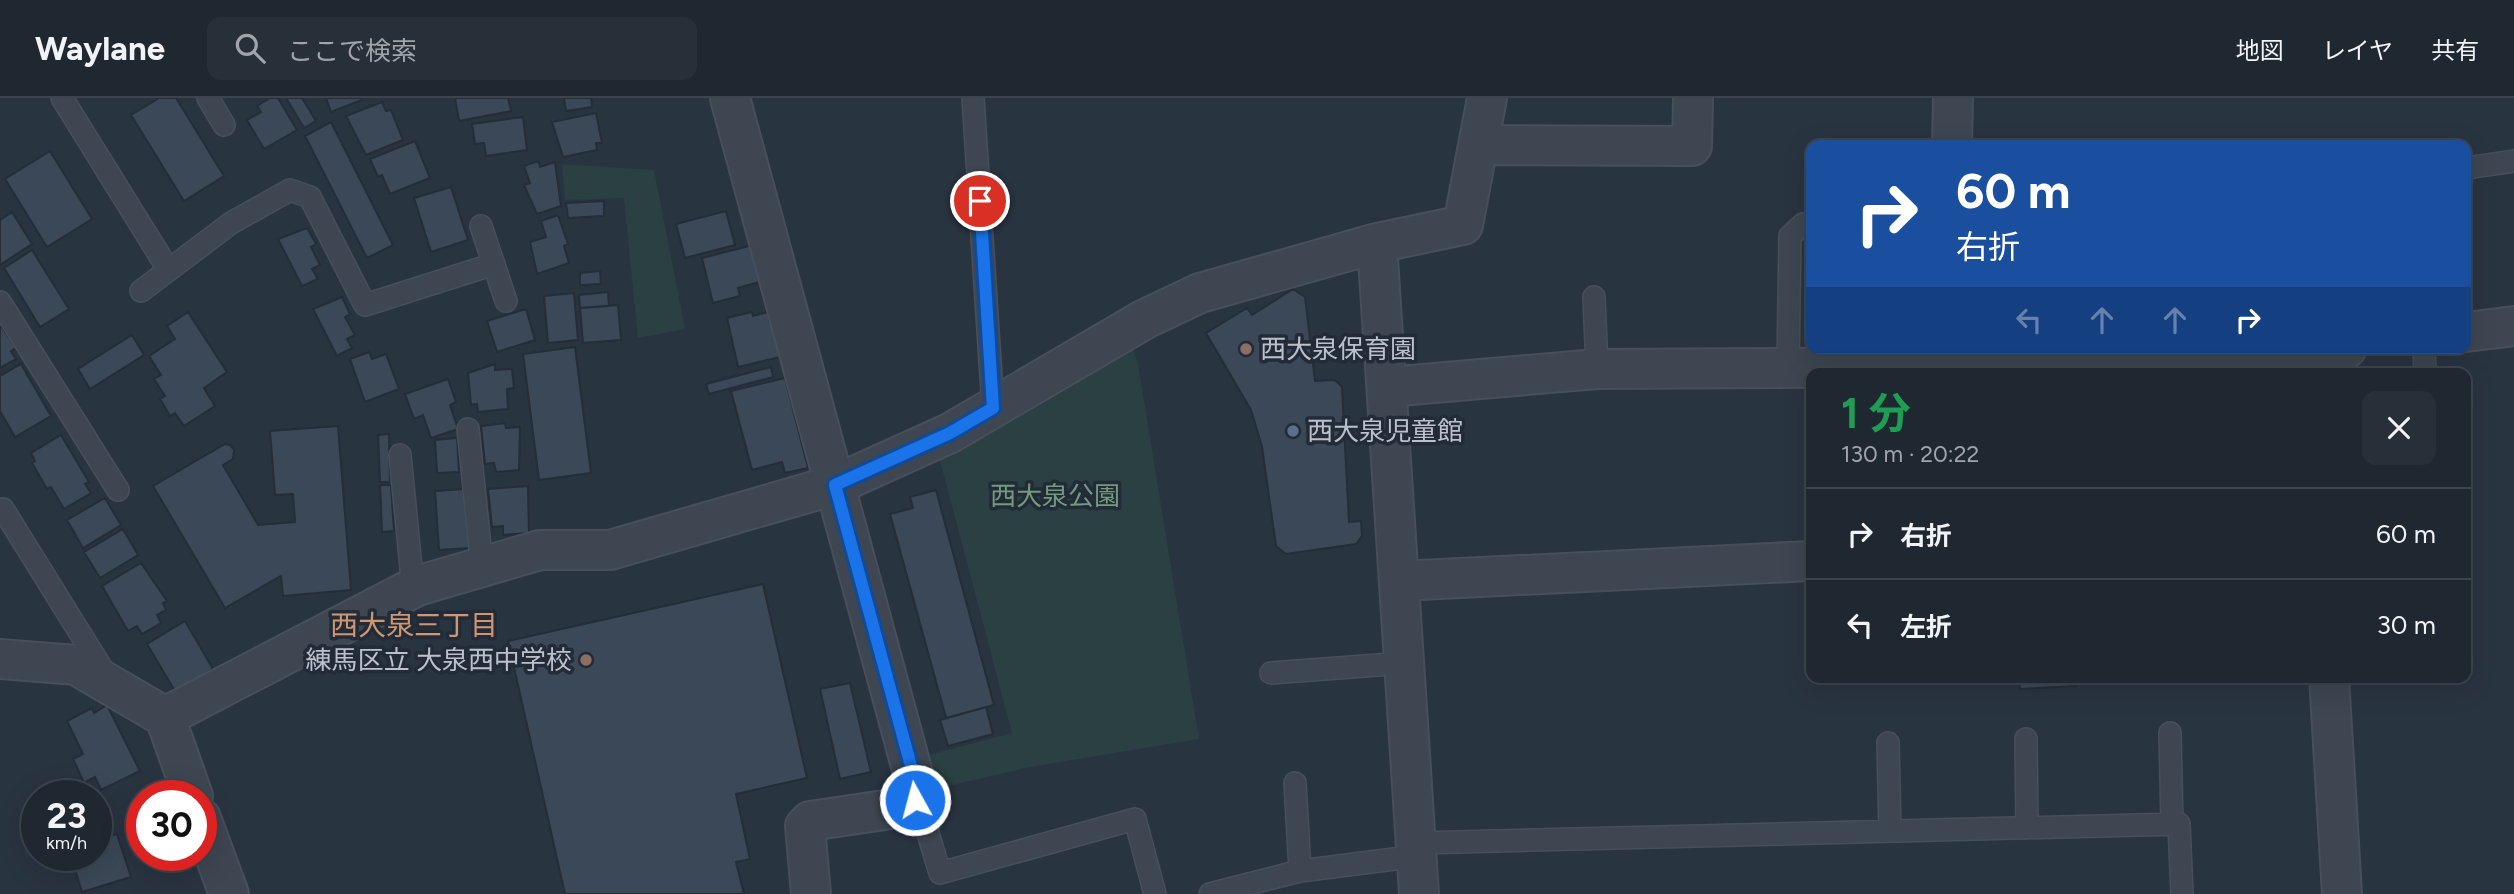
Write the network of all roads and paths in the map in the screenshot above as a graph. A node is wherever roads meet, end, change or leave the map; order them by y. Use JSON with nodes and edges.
{"nodes":[{"id":1,"x":62,"y":98,"type":"edge"},
{"id":2,"x":208,"y":98,"type":"edge"},
{"id":3,"x":730,"y":98,"type":"edge"},
{"id":4,"x":973,"y":98,"type":"edge"},
{"id":5,"x":1487,"y":98,"type":"edge"},
{"id":6,"x":1693,"y":98,"type":"edge"},
{"id":7,"x":1953,"y":98,"type":"edge"},
{"id":8,"x":224,"y":125,"type":"dead end"},
{"id":9,"x":1952,"y":140,"type":"edge"},
{"id":10,"x":1479,"y":145,"type":"junction"},
{"id":11,"x":2514,"y":161,"type":"edge"},
{"id":12,"x":2471,"y":167,"type":"edge"},
{"id":13,"x":1806,"y":224,"type":"edge"},
{"id":14,"x":481,"y":226,"type":"dead end"},
{"id":15,"x":1377,"y":243,"type":"junction"},
{"id":16,"x":494,"y":264,"type":"junction"},
{"id":17,"x":168,"y":269,"type":"junction"},
{"id":18,"x":141,"y":291,"type":"dead end"},
{"id":19,"x":1594,"y":297,"type":"dead end"},
{"id":20,"x":506,"y":301,"type":"dead end"},
{"id":21,"x":0,"y":302,"type":"edge"},
{"id":22,"x":2514,"y":326,"type":"edge"},
{"id":23,"x":2471,"y":331,"type":"edge"},
{"id":24,"x":2157,"y":354,"type":"edge"},
{"id":25,"x":1948,"y":358,"type":"edge"},
{"id":26,"x":1788,"y":368,"type":"junction"},
{"id":27,"x":1597,"y":369,"type":"junction"},
{"id":28,"x":1388,"y":387,"type":"junction"},
{"id":29,"x":993,"y":408,"type":"junction"},
{"id":30,"x":468,"y":429,"type":"dead end"},
{"id":31,"x":400,"y":455,"type":"dead end"},
{"id":32,"x":835,"y":485,"type":"junction"},
{"id":33,"x":118,"y":490,"type":"dead end"},
{"id":34,"x":3,"y":509,"type":"dead end"},
{"id":35,"x":1806,"y":561,"type":"edge"},
{"id":36,"x":481,"y":567,"type":"junction"},
{"id":37,"x":1399,"y":581,"type":"junction"},
{"id":38,"x":417,"y":586,"type":"junction"},
{"id":39,"x":0,"y":659,"type":"edge"},
{"id":40,"x":1405,"y":663,"type":"junction"},
{"id":41,"x":1270,"y":673,"type":"dead end"},
{"id":42,"x":2329,"y":683,"type":"edge"},
{"id":43,"x":113,"y":686,"type":"junction"},
{"id":44,"x":165,"y":718,"type":"junction"},
{"id":45,"x":2169,"y":733,"type":"dead end"},
{"id":46,"x":2026,"y":738,"type":"dead end"},
{"id":47,"x":1888,"y":743,"type":"dead end"},
{"id":48,"x":187,"y":780,"type":"edge"},
{"id":49,"x":1295,"y":783,"type":"dead end"},
{"id":50,"x":915,"y":800,"type":"junction"},
{"id":51,"x":2172,"y":824,"type":"junction"},
{"id":52,"x":2026,"y":828,"type":"junction"},
{"id":53,"x":1890,"y":831,"type":"junction"},
{"id":54,"x":1418,"y":850,"type":"junction"},
{"id":55,"x":217,"y":861,"type":"edge"},
{"id":56,"x":1300,"y":871,"type":"junction"},
{"id":57,"x":229,"y":894,"type":"edge"},
{"id":58,"x":811,"y":894,"type":"edge"},
{"id":59,"x":1155,"y":894,"type":"edge"},
{"id":60,"x":1210,"y":894,"type":"edge"},
{"id":61,"x":1419,"y":894,"type":"edge"},
{"id":62,"x":2182,"y":894,"type":"edge"},
{"id":63,"x":2342,"y":894,"type":"edge"}],
"edges":[{"from":1,"to":17,"type":"lane"},
{"from":2,"to":8,"type":"lane"},
{"from":3,"to":32,"type":"street"},
{"from":4,"to":29,"type":"lane"},
{"from":5,"to":10,"type":"street"},
{"from":6,"to":10,"type":"street"},
{"from":7,"to":9,"type":"street"},
{"from":10,"to":15,"type":"street"},
{"from":11,"to":12,"type":"lane"},
{"from":13,"to":26,"type":"lane"},
{"from":14,"to":16,"type":"lane"},
{"from":15,"to":28,"type":"street"},
{"from":15,"to":29,"type":"street"},
{"from":16,"to":17,"type":"lane"},
{"from":16,"to":20,"type":"lane"},
{"from":17,"to":18,"type":"lane"},
{"from":19,"to":27,"type":"lane"},
{"from":21,"to":33,"type":"lane"},
{"from":22,"to":23,"type":"street"},
{"from":24,"to":25,"type":"street"},
{"from":25,"to":26,"type":"street"},
{"from":26,"to":27,"type":"street"},
{"from":27,"to":28,"type":"street"},
{"from":28,"to":37,"type":"street"},
{"from":29,"to":32,"type":"street"},
{"from":30,"to":36,"type":"lane"},
{"from":31,"to":38,"type":"lane"},
{"from":32,"to":36,"type":"street"},
{"from":32,"to":50,"type":"street"},
{"from":34,"to":43,"type":"lane"},
{"from":35,"to":37,"type":"street"},
{"from":36,"to":38,"type":"street"},
{"from":37,"to":40,"type":"street"},
{"from":38,"to":44,"type":"street"},
{"from":39,"to":43,"type":"street"},
{"from":40,"to":41,"type":"lane"},
{"from":40,"to":54,"type":"street"},
{"from":42,"to":63,"type":"street"},
{"from":43,"to":44,"type":"street"},
{"from":44,"to":48,"type":"street"},
{"from":45,"to":51,"type":"lane"},
{"from":46,"to":52,"type":"lane"},
{"from":47,"to":53,"type":"lane"},
{"from":49,"to":56,"type":"lane"},
{"from":50,"to":58,"type":"street"},
{"from":50,"to":59,"type":"lane"},
{"from":51,"to":52,"type":"lane"},
{"from":51,"to":62,"type":"lane"},
{"from":52,"to":53,"type":"lane"},
{"from":53,"to":54,"type":"lane"},
{"from":54,"to":56,"type":"lane"},
{"from":54,"to":61,"type":"street"},
{"from":55,"to":57,"type":"street"},
{"from":56,"to":60,"type":"lane"}]}
